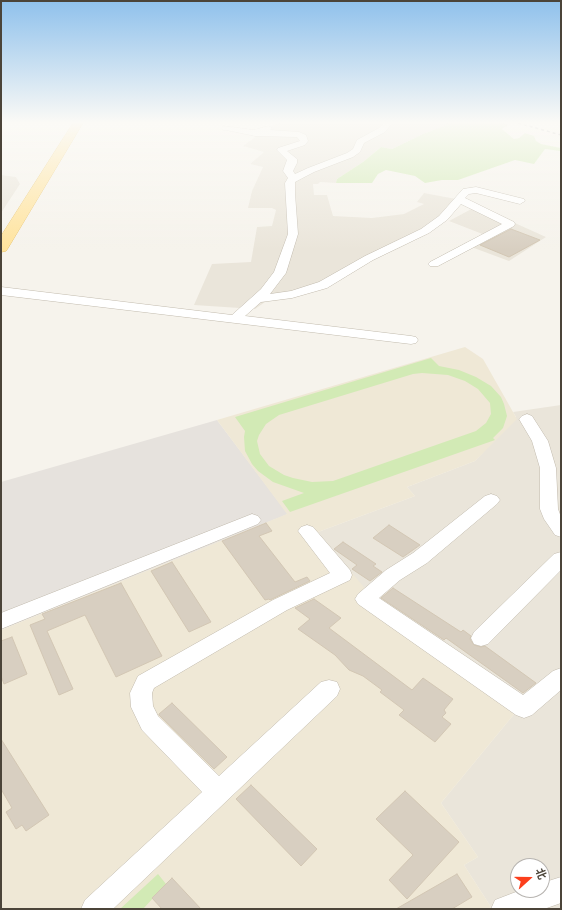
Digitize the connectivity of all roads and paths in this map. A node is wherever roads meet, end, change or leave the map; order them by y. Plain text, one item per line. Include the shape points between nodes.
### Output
1 (45, 165) edge
2 (52, 165) edge
3 (291, 165) edge
4 (323, 165) edge
5 (294, 178) junction
6 (459, 199) junction
7 (520, 200) dead end
8 (1, 234) edge
9 (1, 248) edge
10 (434, 264) dead end
11 (1, 291) edge
12 (1, 296) edge
13 (259, 298) junction
14 (234, 319) junction
15 (527, 419) dead end
16 (491, 500) dead end
17 (252, 520) dead end
18 (307, 531) dead end
19 (561, 531) edge
20 (561, 559) edge
21 (1, 621) edge
22 (481, 638) dead end
23 (561, 677) edge
24 (329, 689) dead end
25 (219, 792) junction
26 (561, 890) edge
27 (94, 909) edge
28 (504, 909) edge

1 - 8 main road
2 - 9 main road
3 - 5 street via 288,171
4 - 5 street
5 - 13 street via 290,183 293,238 280,273
6 - 7 street via 466,191 476,190
6 - 10 street via 510,224
6 - 13 street via 443,218 425,231 369,258 323,285 292,294
11 - 14 street
12 - 14 street via 410,343
13 - 14 street
15 - 19 street via 540,441 548,468 548,509
16 - 23 street via 365,599 524,708
17 - 21 street
18 - 25 street via 343,576 280,604 146,682 141,693 142,706 150,723
20 - 22 street
24 - 25 street
25 - 27 street
26 - 28 street

